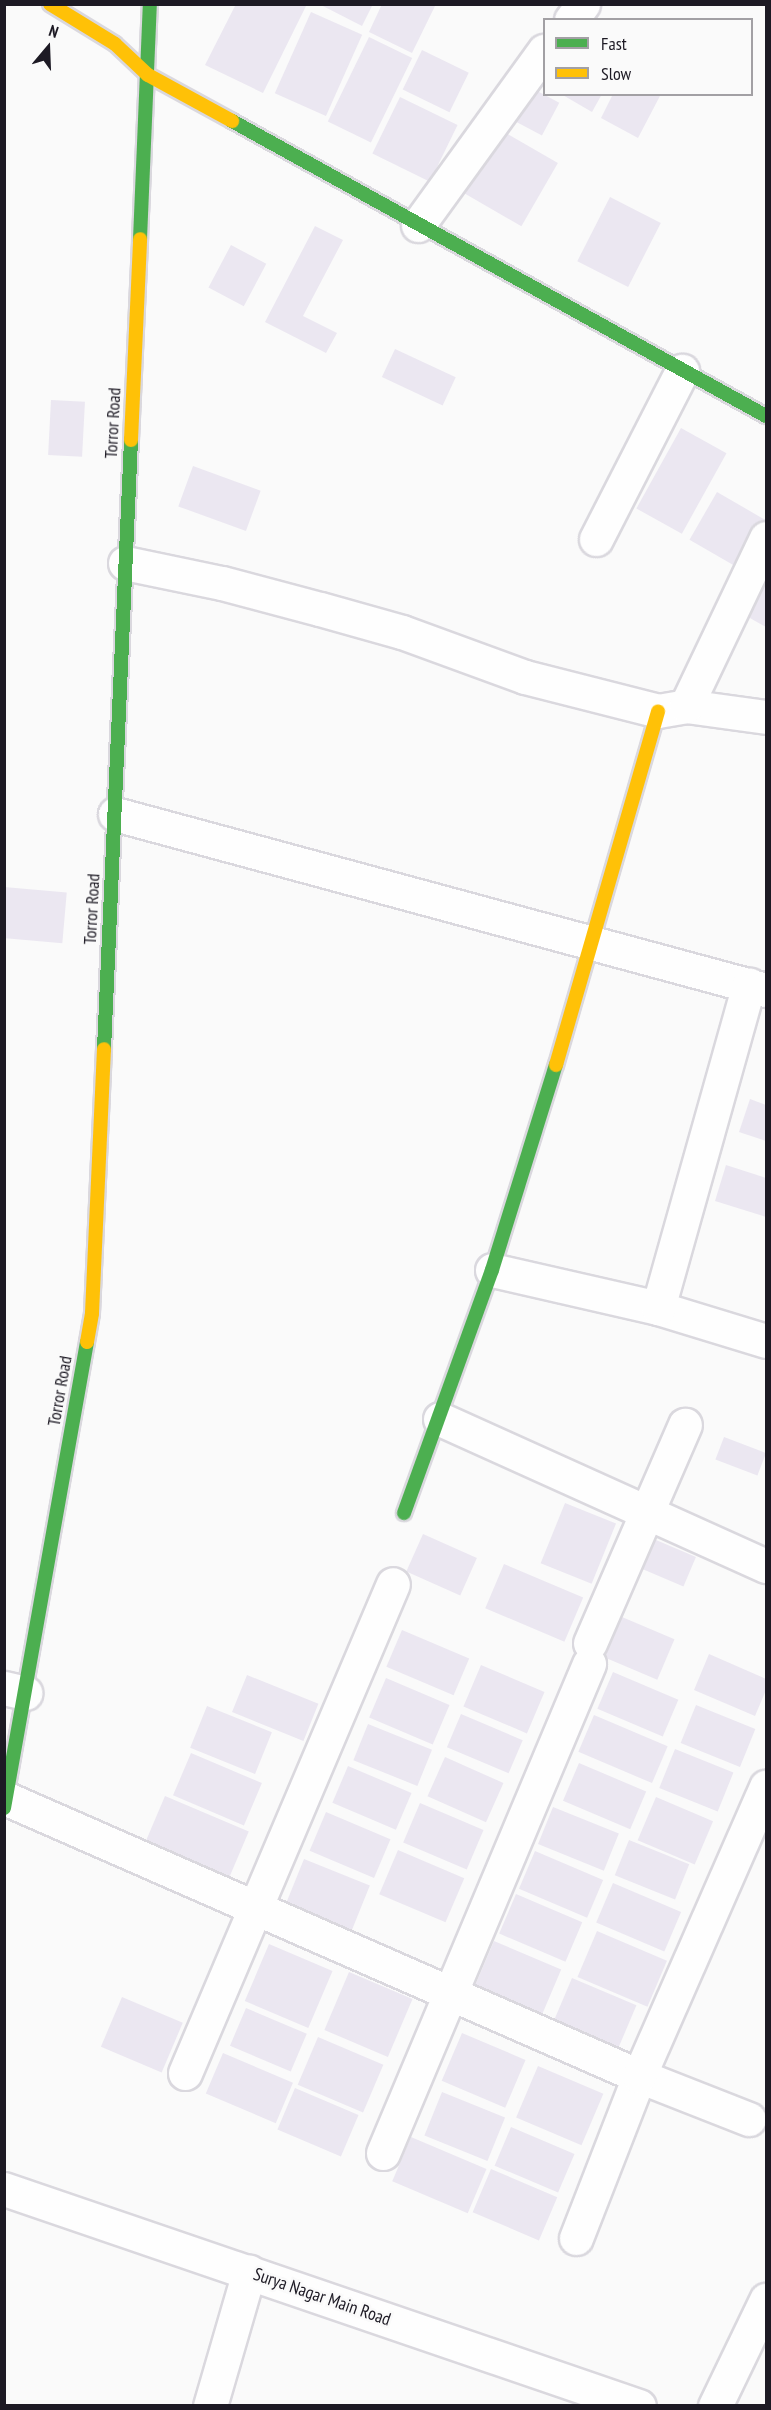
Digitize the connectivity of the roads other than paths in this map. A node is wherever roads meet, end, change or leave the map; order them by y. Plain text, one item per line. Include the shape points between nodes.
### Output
1 (50, 4) edge
2 (150, 4) edge
3 (583, 4) edge
4 (572, 18) edge
5 (543, 52) edge
6 (148, 75) junction
7 (418, 225) junction
8 (682, 370) junction
9 (766, 416) edge
10 (766, 538) edge
11 (596, 539) dead end
12 (125, 563) junction
13 (672, 708) junction
14 (766, 717) edge
15 (115, 814) junction
16 (594, 944) junction
17 (758, 988) edge
18 (492, 1270) junction
19 (658, 1308) junction
20 (766, 1341) edge
21 (440, 1419) junction
22 (685, 1425) dead end
23 (649, 1512) junction
24 (404, 1513) dead end
25 (766, 1566) edge
26 (393, 1584) dead end
27 (15, 1690) edge
28 (766, 1788) edge
29 (5, 1804) edge
30 (255, 1907) junction
31 (451, 1993) junction
32 (185, 2073) dead end
33 (639, 2076) junction
34 (749, 2120) dead end
35 (383, 2153) dead end
36 (4, 2189) edge
37 (576, 2238) dead end
38 (249, 2272) junction
39 (766, 2300) edge
40 (210, 2406) edge
41 (639, 2406) edge
42 (715, 2406) edge

1 - 6 street via 115,44
2 - 6 street, Torror Road
3 - 4 street
5 - 7 street
6 - 7 street
6 - 12 street, Torror Road
7 - 8 street
8 - 9 street
8 - 11 street
10 - 13 street
12 - 13 street via 222,582 330,611 402,632 525,677
12 - 15 street, Torror Road
13 - 14 street
13 - 16 street
15 - 16 street
15 - 27 street, Torror Road via 92,1313
16 - 17 street
16 - 18 street
17 - 19 street
18 - 19 street
18 - 21 street
19 - 20 street
21 - 23 street
21 - 24 street
22 - 23 street
23 - 25 street
23 - 31 street
26 - 30 street
27 - 29 street, Torror Road
28 - 33 street
29 - 30 street
30 - 31 street
30 - 32 street
31 - 33 street
31 - 35 street
33 - 34 street
33 - 37 street
36 - 38 street, Surya Nagar Main Road
38 - 40 street
38 - 41 street, Surya Nagar Main Road
39 - 42 street

